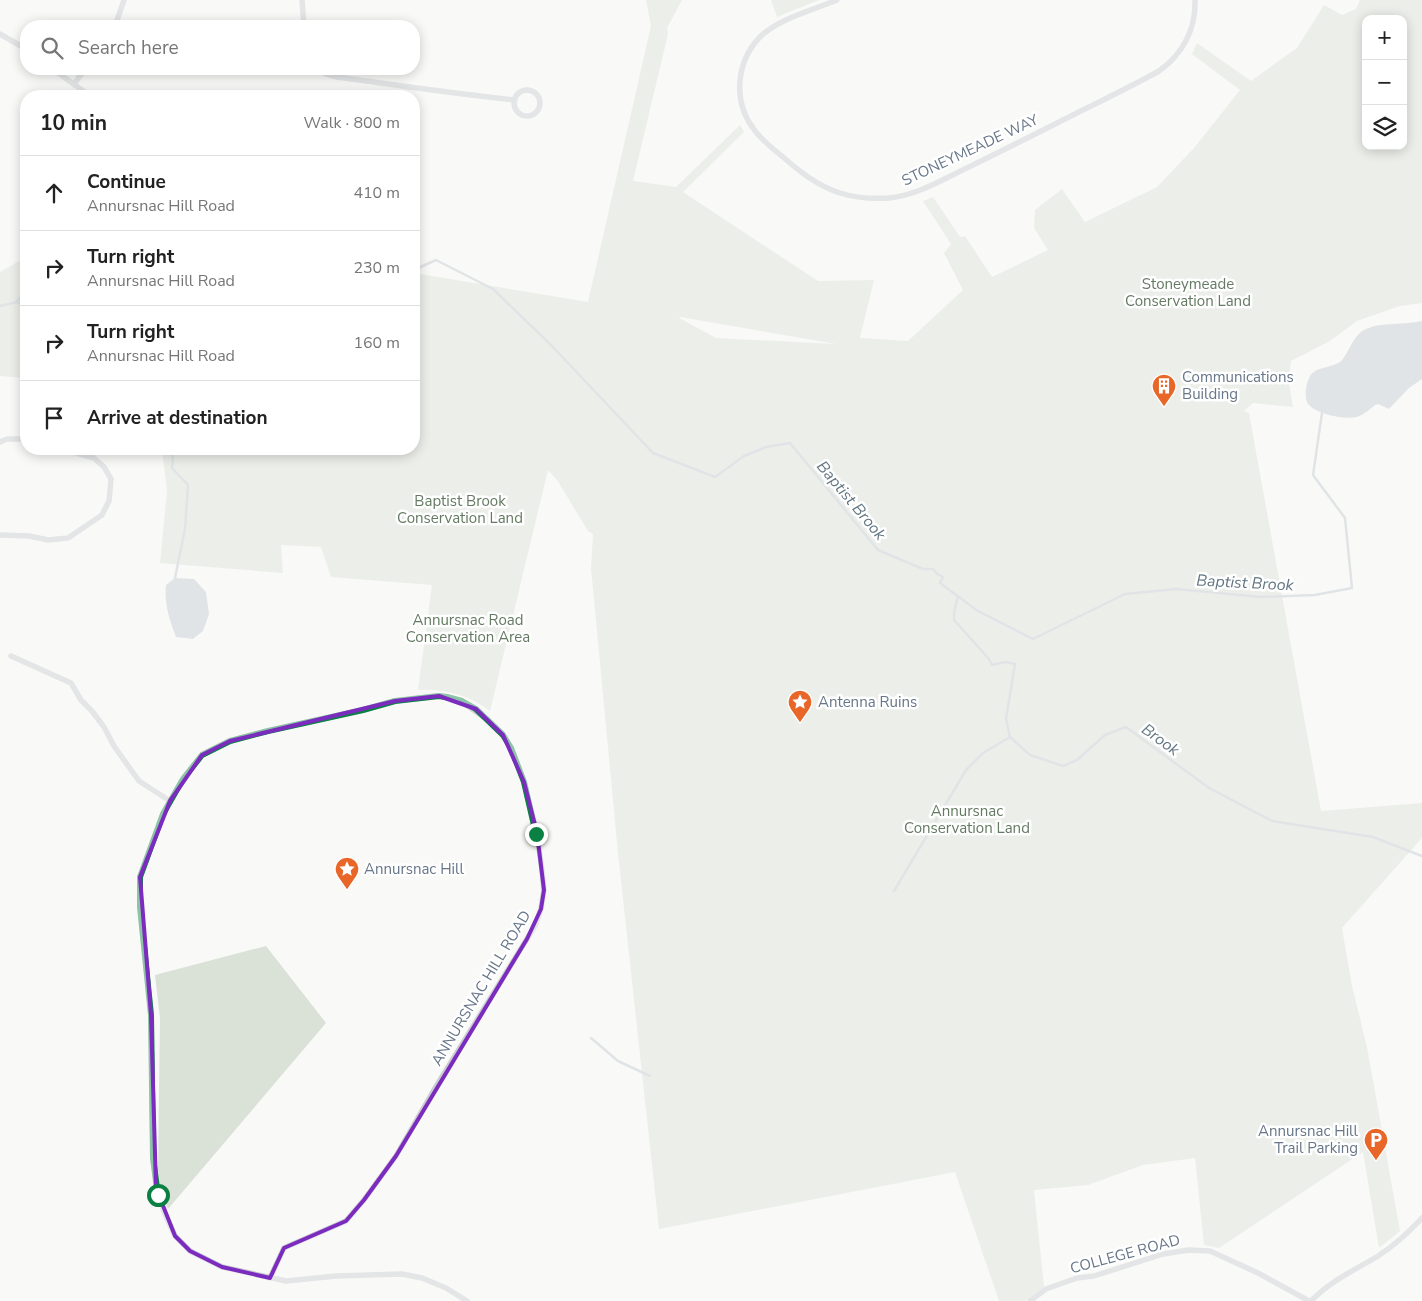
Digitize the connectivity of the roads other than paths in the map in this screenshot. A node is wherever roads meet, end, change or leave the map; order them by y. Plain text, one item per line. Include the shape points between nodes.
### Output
1 (124, 0) edge
2 (302, 0) edge
3 (837, 0) edge
4 (1195, 0) edge
5 (117, 20) edge
6 (304, 20) edge
7 (0, 34) edge
8 (20, 46) edge
9 (61, 75) edge
10 (81, 75) edge
11 (330, 75) edge
12 (74, 84) junction
13 (82, 90) edge
14 (515, 100) junction
15 (20, 439) edge
16 (0, 442) edge
17 (84, 455) edge
18 (0, 535) edge
19 (11, 656) dead end
20 (170, 801) junction
21 (1422, 1218) edge
22 (270, 1278) junction
23 (467, 1301) edge
24 (1030, 1301) edge
25 (1310, 1301) edge

1 - 5 street
2 - 6 street
3 - 4 street, STONEYMEADE WAY via 781,23 758,38 742,67 741,100 746,116 758,134 803,174 843,194 876,198 898,197 920,190 1159,71 1173,60 1187,40 1194,20
7 - 8 street
9 - 12 street
10 - 12 street
11 - 14 street
12 - 13 street
14 - 14 street via 521,92 530,90 538,96 540,106 534,114 524,115 516,109
15 - 16 street
17 - 18 street via 94,458 111,479 109,500 102,515 68,538 48,540
19 - 20 street via 71,683 139,781
20 - 22 street, ANNURSNAC HILL ROAD via 140,877 151,1015 156,1188 175,1236 190,1251 222,1267
20 - 22 street, ANNURSNAC HILL ROAD via 202,755 230,741 395,701 439,696 462,701 476,709 503,735 524,782 536,834 543,895 536,924 524,945 396,1156 364,1200 346,1221 284,1248
21 - 25 street via 1396,1243 1320,1291
22 - 23 street, ANNURSNAC HILL ROAD via 291,1281 402,1274 439,1285
24 - 25 street, COLLEGE ROAD via 1046,1289 1077,1278 1189,1250 1210,1251

